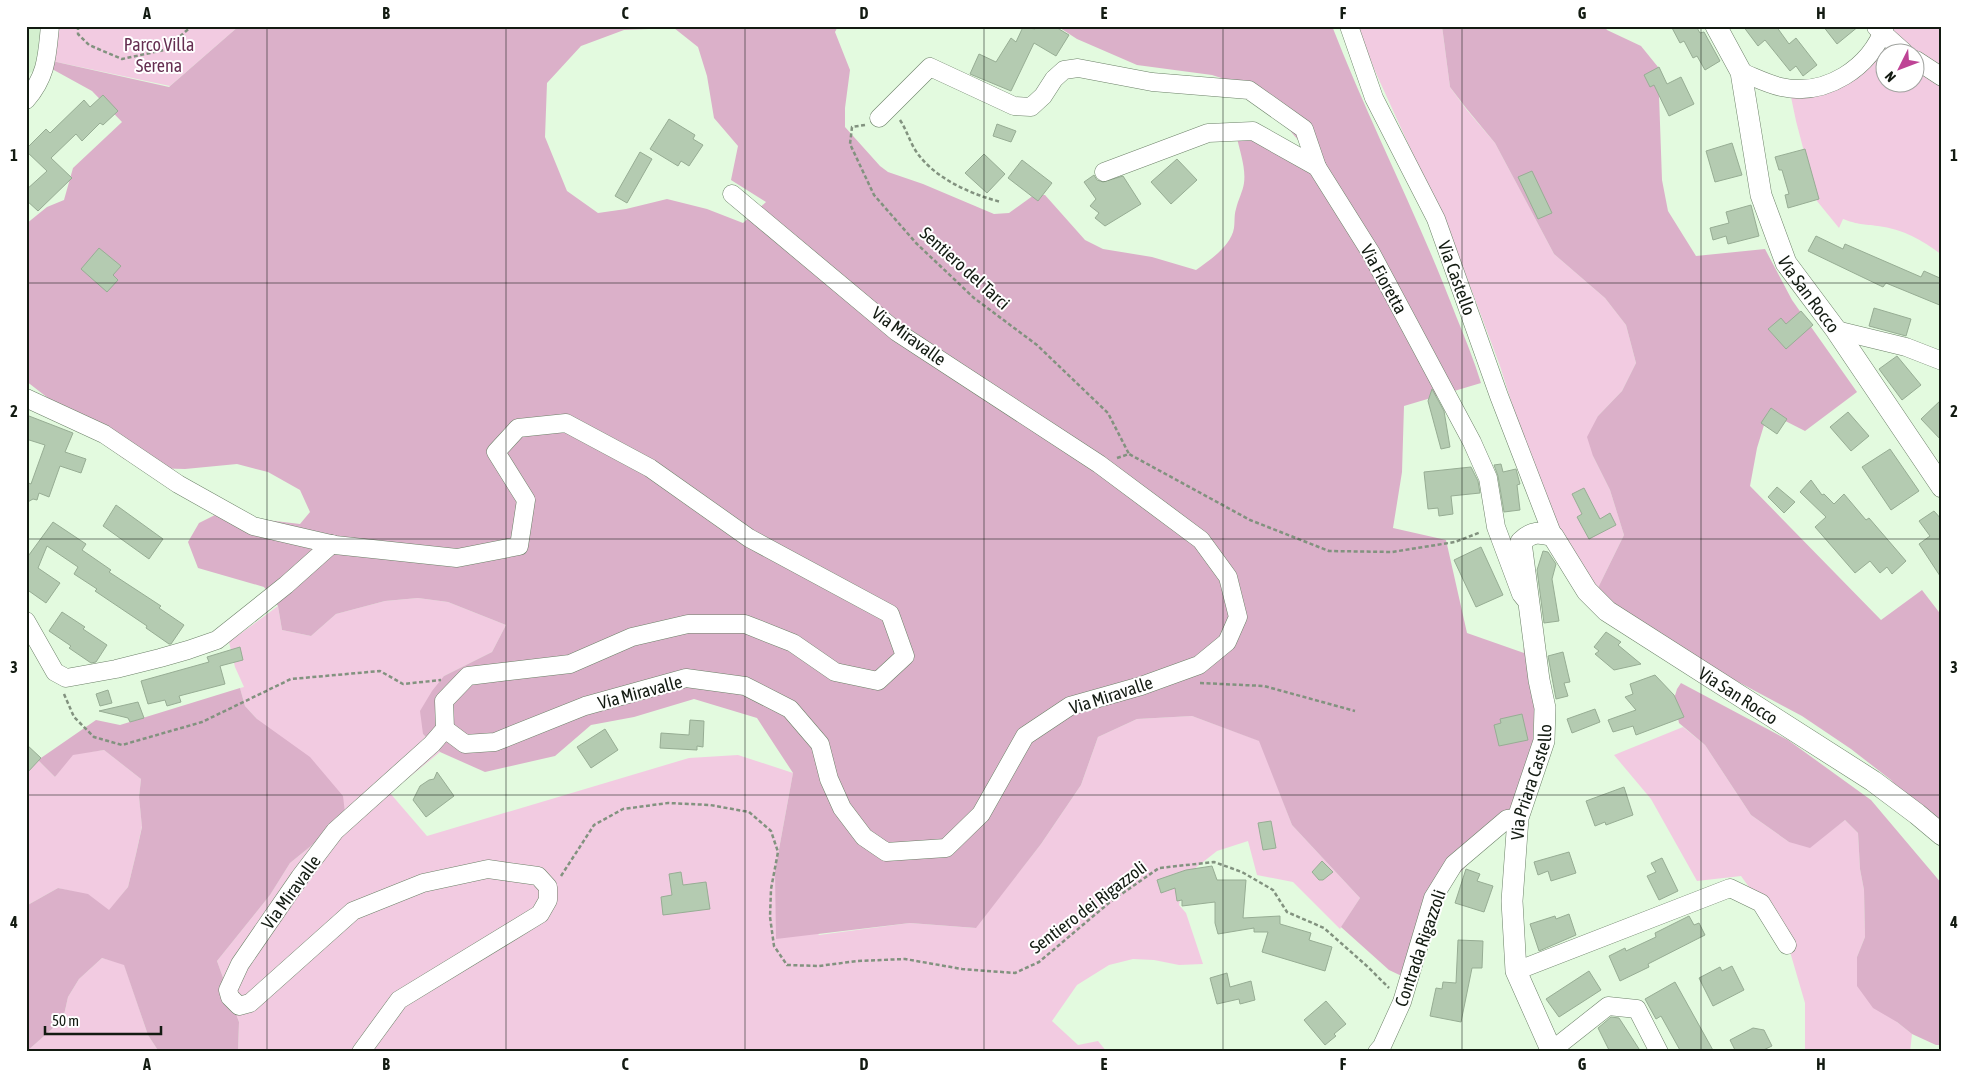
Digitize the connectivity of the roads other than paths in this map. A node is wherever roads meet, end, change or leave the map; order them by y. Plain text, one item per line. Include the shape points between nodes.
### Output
1 (50, 26) edge
2 (1348, 26) edge
3 (1716, 26) edge
4 (1881, 29) edge
5 (1894, 42) edge
6 (1926, 67) edge
7 (1741, 72) junction
8 (1942, 77) edge
9 (26, 100) edge
10 (879, 118) road end
11 (1317, 167) junction
12 (1104, 172) dead end
13 (732, 194) dead end
14 (1836, 330) junction
15 (1942, 361) edge
16 (26, 398) edge
17 (1942, 488) edge
18 (1553, 536) junction
19 (332, 544) junction
20 (1529, 606) junction
21 (26, 621) edge
22 (445, 728) junction
23 (1518, 818) junction
24 (1942, 835) edge
25 (1787, 945) dead end
26 (1516, 971) junction
27 (1551, 1051) edge
28 (361, 1052) edge
29 (1377, 1052) edge
30 (1659, 1052) edge

1 - 9 street via 45,68
2 - 18 street, Via Castello via 1374,98 1436,219
3 - 7 street, Via San Rocco
4 - 5 street
4 - 7 street via 1869,56 1849,75 1812,89 1781,87
6 - 8 street
7 - 14 street, Via San Rocco via 1761,195 1786,263
10 - 11 street via 930,67 1014,106 1031,106 1064,70 1078,68 1152,82 1249,90 1304,129
11 - 12 street, Via Fioretta via 1253,131 1208,133
11 - 20 street, Via Fioretta via 1371,253 1472,442 1488,478 1496,526 1521,594
13 - 22 street, Via Miravalle via 897,332 1100,464 1201,540 1228,578 1238,617 1227,642 1198,665 1141,686 1070,706 1025,736 981,814 946,848 886,852 864,837 842,808 829,779 820,744 790,709 744,686 686,678 585,706 495,742 465,744
14 - 15 street via 1906,347
14 - 17 street, Via San Rocco
16 - 19 street via 104,434 178,484 252,526
18 - 20 street, Via Priara Castello via 1538,532 1521,542
18 - 24 street, Via San Rocco via 1596,603 1872,782
19 - 21 street via 217,640 188,650 66,678 55,671
19 - 22 street via 457,558 519,546 526,500 496,452 518,428 566,423 650,468 749,538 890,614 905,656 878,681 835,672 793,643 745,624 688,624 632,637 570,664 468,676 444,700
20 - 23 street, Via Priara Castello via 1545,708 1544,741
22 - 28 street, Via Miravalle via 432,744 335,831 240,964 228,990 239,1006 250,1003 353,911 423,883 488,869 538,876 548,887 548,900 540,914 399,1000
23 - 26 street, Via Priara Castello via 1512,901
23 - 29 street, Contrada Rigazzoli via 1507,819 1454,864 1433,898 1402,1002
25 - 26 street via 1761,904 1730,888
26 - 27 street, Via Priara Castello
27 - 30 street via 1608,1006 1637,1009

